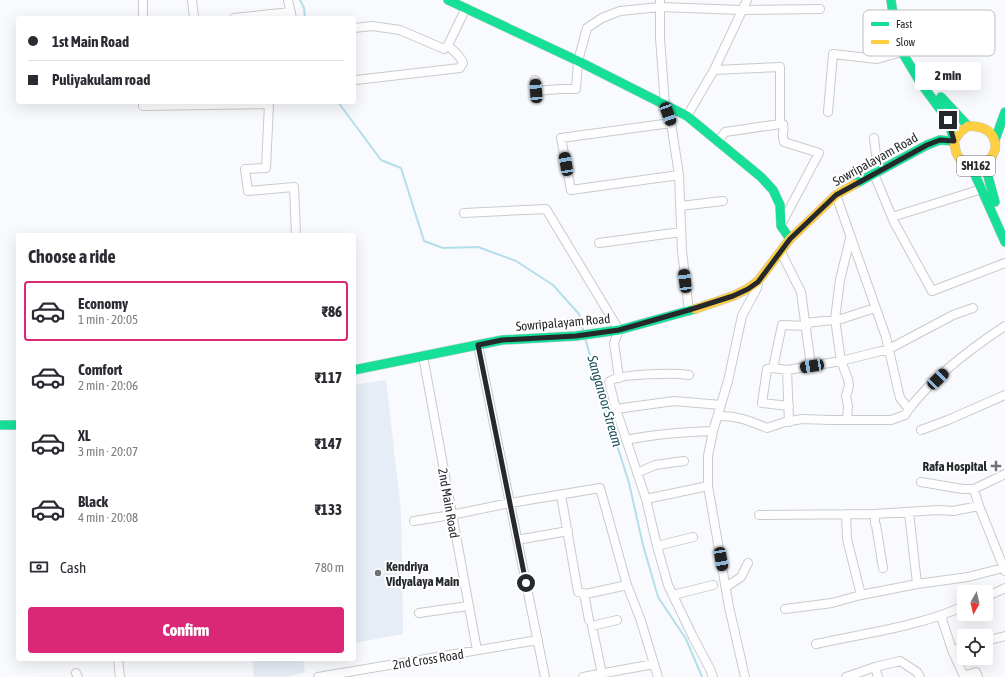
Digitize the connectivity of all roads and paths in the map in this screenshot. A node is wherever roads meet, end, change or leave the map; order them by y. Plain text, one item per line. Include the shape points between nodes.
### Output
1 (143, 0) edge
2 (192, 0) edge
3 (288, 0) edge
4 (448, 0) edge
5 (747, 0) edge
6 (891, 0) edge
7 (898, 0) edge
8 (660, 4) edge
9 (466, 8) junction
10 (742, 10) junction
11 (820, 10) dead end
12 (892, 10) edge
13 (900, 10) edge
14 (291, 15) edge
15 (143, 16) edge
16 (194, 16) edge
17 (272, 16) edge
18 (356, 28) edge
19 (448, 45) junction
20 (888, 56) edge
21 (904, 56) edge
22 (913, 56) edge
23 (578, 60) junction
24 (714, 70) junction
25 (356, 80) dead end
26 (535, 80) dead end
27 (143, 104) edge
28 (269, 104) edge
29 (269, 104) edge
30 (665, 105) junction
31 (828, 112) dead end
32 (1005, 112) edge
33 (687, 116) junction
34 (672, 123) junction
35 (780, 124) junction
36 (968, 126) junction
37 (874, 138) dead end
38 (995, 140) junction
39 (1005, 140) edge
40 (954, 141) junction
41 (718, 142) junction
42 (989, 161) junction
43 (971, 166) junction
44 (876, 173) junction
45 (678, 175) junction
46 (982, 189) junction
47 (836, 195) junction
48 (723, 201) dead end
49 (680, 206) junction
50 (464, 213) dead end
51 (892, 217) junction
52 (1005, 222) edge
53 (781, 226) junction
54 (681, 232) junction
55 (296, 233) edge
56 (790, 239) junction
57 (850, 239) junction
58 (1005, 242) edge
59 (599, 243) dead end
60 (780, 252) junction
61 (1005, 263) edge
62 (758, 282) junction
63 (875, 308) junction
64 (973, 308) dead end
65 (689, 310) junction
66 (835, 320) junction
67 (807, 324) junction
68 (1005, 326) edge
69 (619, 330) junction
70 (478, 345) junction
71 (889, 349) junction
72 (423, 356) junction
73 (841, 362) junction
74 (812, 366) junction
75 (773, 368) junction
76 (356, 370) edge
77 (787, 370) junction
78 (689, 375) dead end
79 (619, 378) junction
80 (1005, 395) edge
81 (721, 405) junction
82 (789, 406) junction
83 (616, 409) junction
84 (909, 409) junction
85 (718, 416) junction
86 (847, 420) junction
87 (789, 422) junction
88 (0, 425) edge
89 (16, 425) edge
90 (922, 430) dead end
91 (713, 431) junction
92 (626, 440) junction
93 (684, 461) dead end
94 (637, 473) junction
95 (1005, 474) edge
96 (921, 482) dead end
97 (708, 486) junction
98 (974, 489) junction
99 (561, 495) junction
100 (646, 498) junction
101 (510, 503) junction
102 (979, 506) junction
103 (909, 512) junction
104 (846, 514) junction
105 (875, 514) junction
106 (451, 515) junction
107 (759, 515) dead end
108 (414, 521) dead end
109 (568, 531) junction
110 (693, 537) dead end
111 (517, 540) junction
112 (657, 546) junction
113 (748, 563) dead end
114 (883, 568) dead end
115 (1004, 570) edge
116 (917, 584) junction
117 (627, 585) junction
118 (713, 585) dead end
119 (726, 586) junction
120 (1005, 588) edge
121 (584, 593) junction
122 (993, 594) edge
123 (860, 595) junction
124 (673, 596) junction
125 (468, 606) junction
126 (957, 609) edge
127 (785, 610) dead end
128 (419, 613) dead end
129 (941, 616) junction
130 (589, 620) dead end
131 (618, 620) dead end
132 (1005, 636) edge
133 (993, 639) edge
134 (538, 640) junction
135 (816, 644) dead end
136 (957, 649) edge
137 (477, 650) junction
138 (952, 650) junction
139 (118, 661) edge
140 (654, 664) junction
141 (875, 667) junction
142 (602, 674) junction
143 (120, 677) edge
144 (318, 677) edge
145 (545, 677) edge
146 (583, 677) edge
147 (658, 677) edge
148 (713, 677) edge
149 (745, 677) edge
150 (846, 677) edge
151 (878, 677) edge
152 (920, 677) edge
153 (962, 677) edge
154 (978, 677) edge

1 - 15 street
2 - 16 street
3 - 14 street
4 - 9 street
5 - 10 street
6 - 12 street
7 - 13 street
8 - 10 street
8 - 23 street via 620,11 602,18 587,28
8 - 30 street
9 - 19 street
9 - 23 street
10 - 11 street
10 - 24 street
14 - 17 street
18 - 19 street via 372,26 400,30 444,49
19 - 25 street via 461,57 463,63 460,68
20 - 31 street via 878,59 833,54
21 - 40 street via 948,120
22 - 36 street via 942,99
23 - 26 street via 576,89 536,91
23 - 30 street
24 - 33 street
24 - 35 street via 780,68
27 - 29 street
28 - 55 street via 266,168 245,168 248,191 294,187
30 - 33 street
30 - 34 street
32 - 38 street
33 - 41 street
34 - 45 street
34 - 45 street via 562,138 571,190
35 - 41 street via 725,132
35 - 53 street via 784,127 784,142 819,153
36 - 38 street, SH162 via 987,130
36 - 40 street, SH162
37 - 44 street
38 - 39 street
38 - 42 street, SH162 via 995,151
40 - 43 street, SH162 via 958,156
40 - 44 street, Sowripalayam Road via 940,140 927,145
41 - 53 street via 761,177 772,190 780,205
42 - 43 street, SH162
42 - 52 street via 988,176 991,190
43 - 46 street, SH162
44 - 47 street, Sowripalayam Road
44 - 51 street
45 - 49 street
46 - 51 street
46 - 58 street, SH162
47 - 56 street, Sowripalayam Road
47 - 57 street
48 - 49 street
49 - 54 street
50 - 69 street via 546,209
51 - 61 street via 932,290
53 - 56 street
54 - 59 street
54 - 65 street
56 - 60 street, Sowripalayam Road
57 - 63 street
57 - 66 street via 840,280
60 - 62 street, Sowripalayam Road
60 - 67 street via 802,292
62 - 65 street, Sowripalayam Road via 733,296
62 - 81 street via 742,316
63 - 66 street
63 - 71 street
64 - 71 street via 953,315
65 - 69 street, Sowripalayam Road
66 - 67 street
66 - 73 street
67 - 74 street
67 - 75 street via 782,326
68 - 84 street via 948,368
69 - 70 street, Sowripalayam Road via 576,336 502,340
69 - 79 street via 614,343
70 - 72 street, Sowripalayam Road
70 - 101 street
71 - 73 street
71 - 84 street via 900,398
72 - 76 street, Sowripalayam Road
72 - 106 street, 2nd Main Road
73 - 74 street
73 - 86 street via 849,386 846,396
74 - 77 street
75 - 77 street
75 - 82 street via 767,369 762,403
77 - 82 street
78 - 79 street via 666,373
79 - 83 street via 609,382
80 - 90 street
81 - 83 street via 674,401
81 - 85 street
82 - 87 street
83 - 92 street
84 - 86 street via 905,415 891,420
85 - 87 street via 748,420 767,428
85 - 91 street
86 - 87 street via 802,419
88 - 89 street
91 - 92 street via 677,432
91 - 97 street via 708,456
92 - 94 street
93 - 94 street via 654,465
94 - 100 street
95 - 98 street
96 - 98 street
97 - 100 street
97 - 119 street
98 - 102 street
99 - 101 street
99 - 109 street
99 - 117 street via 600,488
100 - 112 street
101 - 106 street
101 - 111 street
102 - 103 street via 953,511
102 - 115 street
103 - 105 street
103 - 116 street
104 - 105 street
104 - 107 street
104 - 123 street via 847,539
105 - 114 street
106 - 108 street
106 - 125 street, 2nd Main Road
109 - 111 street
109 - 121 street via 578,592
110 - 112 street
111 - 134 street
112 - 124 street
113 - 119 street via 741,577
115 - 116 street
116 - 123 street
117 - 121 street
117 - 140 street
118 - 124 street
119 - 149 street
120 - 122 street
121 - 130 street
123 - 127 street via 832,603
124 - 148 street
125 - 128 street
125 - 137 street, 2nd Main Road
126 - 129 street
129 - 135 street
129 - 138 street
131 - 142 street via 592,626
132 - 133 street
134 - 137 street, 2nd Cross Road
134 - 145 street
136 - 138 street
137 - 144 street, 2nd Cross Road
138 - 153 street
139 - 143 street
140 - 142 street
140 - 147 street
141 - 150 street
141 - 151 street
141 - 152 street via 900,661 917,672
142 - 146 street
153 - 154 street via 976,672

